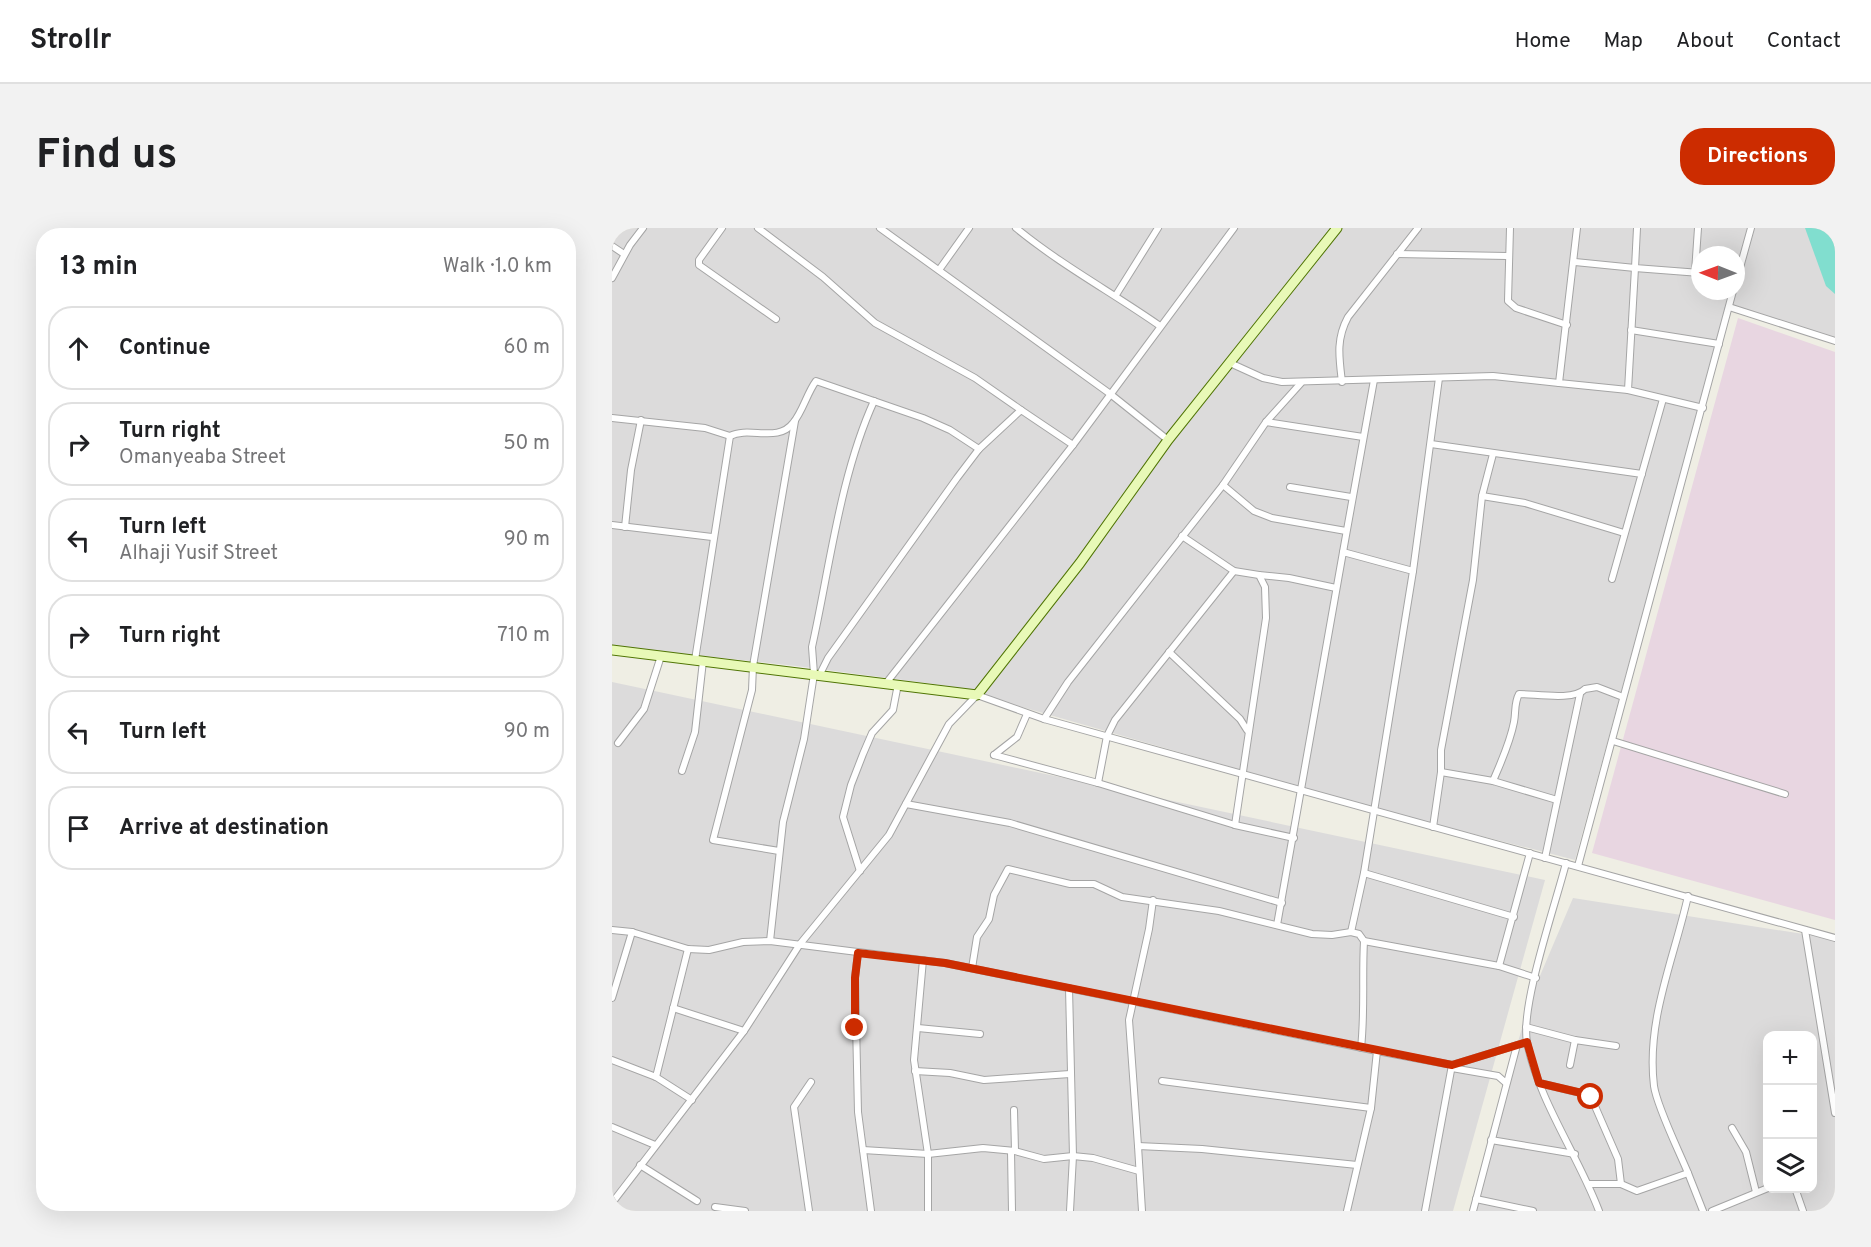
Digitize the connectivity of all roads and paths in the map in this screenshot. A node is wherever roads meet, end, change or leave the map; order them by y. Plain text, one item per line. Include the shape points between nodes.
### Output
1 (643, 228) edge
2 (722, 228) edge
3 (758, 228) edge
4 (880, 228) edge
5 (969, 228) edge
6 (1016, 228) edge
7 (1158, 228) edge
8 (1234, 228) edge
9 (1418, 228) edge
10 (1510, 228) edge
11 (1577, 228) edge
12 (1637, 228) edge
13 (1698, 228) edge
14 (1751, 228) edge
15 (1334, 229) edge
16 (612, 246) edge
17 (1698, 246) edge
18 (1745, 248) edge
19 (624, 254) junction
20 (1398, 254) junction
21 (1507, 256) junction
22 (1575, 262) junction
23 (1635, 268) junction
24 (939, 270) junction
25 (1691, 273) edge
26 (612, 278) edge
27 (1116, 295) junction
28 (1731, 300) edge
29 (1729, 307) junction
30 (776, 319) dead end
31 (1567, 325) junction
32 (1161, 326) junction
33 (1632, 330) junction
34 (1835, 341) edge
35 (1719, 344) junction
36 (1230, 363) junction
37 (1439, 378) junction
38 (1374, 380) junction
39 (1342, 382) junction
40 (1559, 382) junction
41 (1301, 383) junction
42 (1628, 390) junction
43 (1109, 393) junction
44 (1663, 399) junction
45 (874, 401) junction
46 (1703, 408) junction
47 (1021, 410) junction
48 (612, 418) edge
49 (641, 420) junction
50 (795, 421) junction
51 (1266, 422) junction
52 (730, 436) junction
53 (1363, 437) junction
54 (1168, 440) junction
55 (1431, 444) junction
56 (1073, 445) junction
57 (978, 449) junction
58 (1492, 454) junction
59 (1642, 474) junction
60 (1223, 485) junction
61 (1290, 487) dead end
62 (1482, 496) junction
63 (1351, 497) junction
64 (612, 525) edge
65 (626, 527) junction
66 (1346, 531) junction
67 (1624, 533) junction
68 (1182, 536) junction
69 (712, 537) junction
70 (1343, 552) junction
71 (1234, 571) junction
72 (1413, 571) junction
73 (1259, 575) junction
74 (1612, 579) dead end
75 (1336, 588) junction
76 (612, 650) edge
77 (1169, 652) junction
78 (661, 656) junction
79 (699, 660) junction
80 (753, 666) junction
81 (817, 674) junction
82 (887, 682) junction
83 (898, 684) junction
84 (1580, 694) junction
85 (977, 695) junction
86 (1623, 697) junction
87 (1027, 714) junction
88 (1044, 719) junction
89 (1247, 730) junction
90 (1107, 736) junction
91 (1613, 741) junction
92 (618, 743) dead end
93 (682, 771) dead end
94 (1441, 772) junction
95 (1243, 773) junction
96 (1493, 782) junction
97 (1098, 783) junction
98 (1303, 789) junction
99 (1785, 794) dead end
100 (1557, 800) junction
101 (906, 804) junction
102 (1374, 810) junction
103 (1235, 825) junction
104 (1433, 827) junction
105 (1294, 838) junction
106 (779, 851) junction
107 (1530, 853) junction
108 (1545, 858) junction
109 (1566, 863) junction
110 (1578, 867) junction
111 (860, 871) junction
112 (1364, 873) junction
113 (1688, 896) junction
114 (1153, 900) junction
115 (1282, 903) junction
116 (1514, 917) junction
117 (1277, 925) junction
118 (612, 930) edge
119 (1805, 930) junction
120 (1351, 932) junction
121 (632, 933) junction
122 (1835, 938) edge
123 (770, 941) junction
124 (1364, 941) junction
125 (800, 944) junction
126 (688, 949) junction
127 (858, 953) junction
128 (923, 960) junction
129 (1499, 966) junction
130 (972, 968) junction
131 (1536, 978) junction
132 (1069, 988) junction
133 (612, 998) edge
134 (1132, 1002) junction
135 (673, 1008) junction
136 (1526, 1027) junction
137 (918, 1028) junction
138 (744, 1031) junction
139 (980, 1034) dead end
140 (1575, 1040) junction
141 (1527, 1042) junction
142 (1517, 1045) junction
143 (1616, 1046) dead end
144 (1361, 1048) junction
145 (1377, 1051) junction
146 (612, 1060) edge
147 (1570, 1065) dead end
148 (1452, 1066) junction
149 (915, 1071) junction
150 (1070, 1074) junction
151 (656, 1077) junction
152 (1162, 1081) dead end
153 (811, 1082) dead end
154 (1506, 1083) junction
155 (1539, 1083) junction
156 (692, 1100) junction
157 (1371, 1108) junction
158 (1014, 1110) dead end
159 (1835, 1113) edge
160 (612, 1127) edge
161 (1732, 1128) dead end
162 (1491, 1140) junction
163 (655, 1145) junction
164 (1138, 1146) junction
165 (863, 1150) junction
166 (1013, 1151) junction
167 (927, 1154) junction
168 (1575, 1154) junction
169 (1073, 1156) junction
170 (640, 1165) junction
171 (1357, 1165) junction
172 (1139, 1171) junction
173 (1688, 1173) junction
174 (1589, 1184) junction
175 (1621, 1184) junction
176 (1763, 1190) edge
177 (1756, 1192) junction
178 (1797, 1193) edge
179 (1476, 1199) junction
180 (697, 1202) dead end
181 (612, 1203) edge
182 (715, 1207) dead end
183 (745, 1211) edge
184 (808, 1211) edge
185 (871, 1211) edge
186 (928, 1211) edge
187 (1012, 1211) edge
188 (1070, 1211) edge
189 (1142, 1211) edge
190 (1347, 1211) edge
191 (1425, 1211) edge
192 (1473, 1211) edge
193 (1533, 1211) edge
194 (1599, 1211) edge
195 (1703, 1211) edge
196 (1712, 1211) edge
197 (1803, 1211) edge

1 - 19 street
2 - 30 street via 699,265
3 - 47 street via 824,277 875,323 975,378
4 - 24 street
5 - 24 street
6 - 27 street via 1045,252
7 - 27 street
8 - 32 street
9 - 20 street
10 - 21 street
11 - 22 street
12 - 23 street
13 - 17 street
14 - 18 street
15 - 36 street
16 - 19 street
19 - 26 street
20 - 21 street
20 - 39 street via 1341,330 1338,339
21 - 31 street via 1508,301 1516,308
22 - 23 street
22 - 31 street
23 - 25 street
23 - 33 street
24 - 43 street
27 - 32 street
28 - 29 street
29 - 34 street
29 - 35 street
31 - 40 street
32 - 43 street
33 - 35 street
33 - 42 street
35 - 46 street
36 - 41 street via 1263,378
36 - 54 street
37 - 38 street
37 - 40 street via 1493,376
37 - 55 street
38 - 39 street
38 - 53 street
39 - 41 street
40 - 42 street
41 - 51 street
42 - 44 street
43 - 54 street
43 - 56 street
44 - 46 street
44 - 59 street
45 - 50 street via 816,381
45 - 57 street via 950,430
45 - 81 street via 860,431 849,474 812,646
46 - 86 street
47 - 56 street
47 - 57 street
48 - 49 street
49 - 52 street via 705,428
49 - 65 street
50 - 52 street via 775,433 741,432
50 - 80 street
51 - 53 street
51 - 60 street
52 - 69 street
53 - 63 street
54 - 85 street via 1080,563
55 - 58 street
55 - 72 street
56 - 82 street
57 - 81 street
58 - 59 street
58 - 62 street
59 - 67 street
60 - 66 street via 1263,515
60 - 68 street
61 - 63 street
62 - 67 street via 1525,502
62 - 94 street via 1473,580 1441,750
63 - 66 street
64 - 65 street
65 - 69 street
66 - 70 street
67 - 74 street
68 - 71 street
68 - 88 street via 1068,682
69 - 79 street
70 - 72 street
70 - 75 street
71 - 73 street
71 - 77 street
72 - 102 street
73 - 75 street
73 - 89 street via 1265,588 1266,618
75 - 98 street
76 - 78 street
77 - 89 street
77 - 90 street via 1115,720
78 - 79 street
78 - 92 street via 644,709
79 - 80 street
79 - 93 street via 694,732
80 - 81 street
80 - 106 street via 752,690 713,840
81 - 82 street
81 - 106 street
82 - 83 street
83 - 85 street
83 - 111 street via 893,710 872,733 863,754 843,817
84 - 86 street via 1597,687
84 - 96 street via 1519,694 1507,750
84 - 100 street
85 - 87 street
85 - 101 street via 949,724
86 - 91 street
87 - 88 street
87 - 97 street via 1017,737 994,755
88 - 90 street
89 - 95 street
90 - 95 street
90 - 97 street
91 - 99 street
91 - 110 street
94 - 96 street
94 - 104 street
95 - 98 street
95 - 103 street
96 - 100 street
97 - 103 street
98 - 102 street
98 - 105 street
100 - 108 street
101 - 111 street via 889,835
101 - 115 street via 1010,824
102 - 104 street
102 - 112 street
103 - 105 street
104 - 107 street
105 - 115 street
106 - 123 street
107 - 108 street
107 - 116 street
108 - 109 street
109 - 110 street
109 - 131 street
110 - 113 street
111 - 125 street
112 - 116 street
112 - 120 street
113 - 119 street
113 - 173 street via 1659,1002 1654,1076 1657,1097
114 - 117 street
114 - 130 street via 1122,897 1094,884 1070,884 1008,869 995,892 989,919 977,937
114 - 134 street
115 - 117 street
116 - 129 street
117 - 120 street via 1322,935
118 - 121 street
119 - 122 street
119 - 159 street
120 - 124 street
121 - 126 street
121 - 133 street
123 - 125 street
123 - 126 street via 746,941 709,950
124 - 129 street
124 - 144 street via 1365,1017
125 - 127 street
125 - 138 street
126 - 135 street
127 - 128 street
127 - 165 street via 855,1028
128 - 130 street
128 - 137 street
129 - 131 street
130 - 132 street
131 - 136 street
132 - 134 street
132 - 150 street
134 - 144 street
134 - 164 street via 1129,1036
135 - 138 street
135 - 151 street
136 - 140 street
136 - 141 street
137 - 139 street
137 - 149 street
138 - 156 street
140 - 143 street
140 - 147 street
141 - 142 street
141 - 155 street
142 - 148 street
142 - 154 street
144 - 145 street
145 - 148 street
145 - 157 street
146 - 151 street
148 - 154 street via 1498,1076
148 - 191 street
149 - 150 street via 984,1080
149 - 167 street
150 - 169 street
151 - 156 street
152 - 157 street
153 - 184 street via 794,1107
154 - 162 street
155 - 168 street
155 - 175 street via 1591,1097 1618,1159
156 - 163 street
157 - 171 street
158 - 166 street
160 - 163 street
161 - 177 street via 1746,1152
162 - 168 street
162 - 179 street
163 - 170 street
164 - 171 street
164 - 172 street
165 - 167 street
165 - 185 street
166 - 167 street via 973,1148
166 - 169 street via 1044,1159
166 - 187 street
167 - 186 street
168 - 174 street
169 - 172 street
169 - 188 street
170 - 180 street
170 - 181 street
171 - 190 street
172 - 189 street
173 - 175 street via 1637,1191
173 - 195 street
174 - 175 street
174 - 194 street
176 - 177 street
177 - 196 street
178 - 197 street
179 - 192 street
179 - 193 street
182 - 183 street

